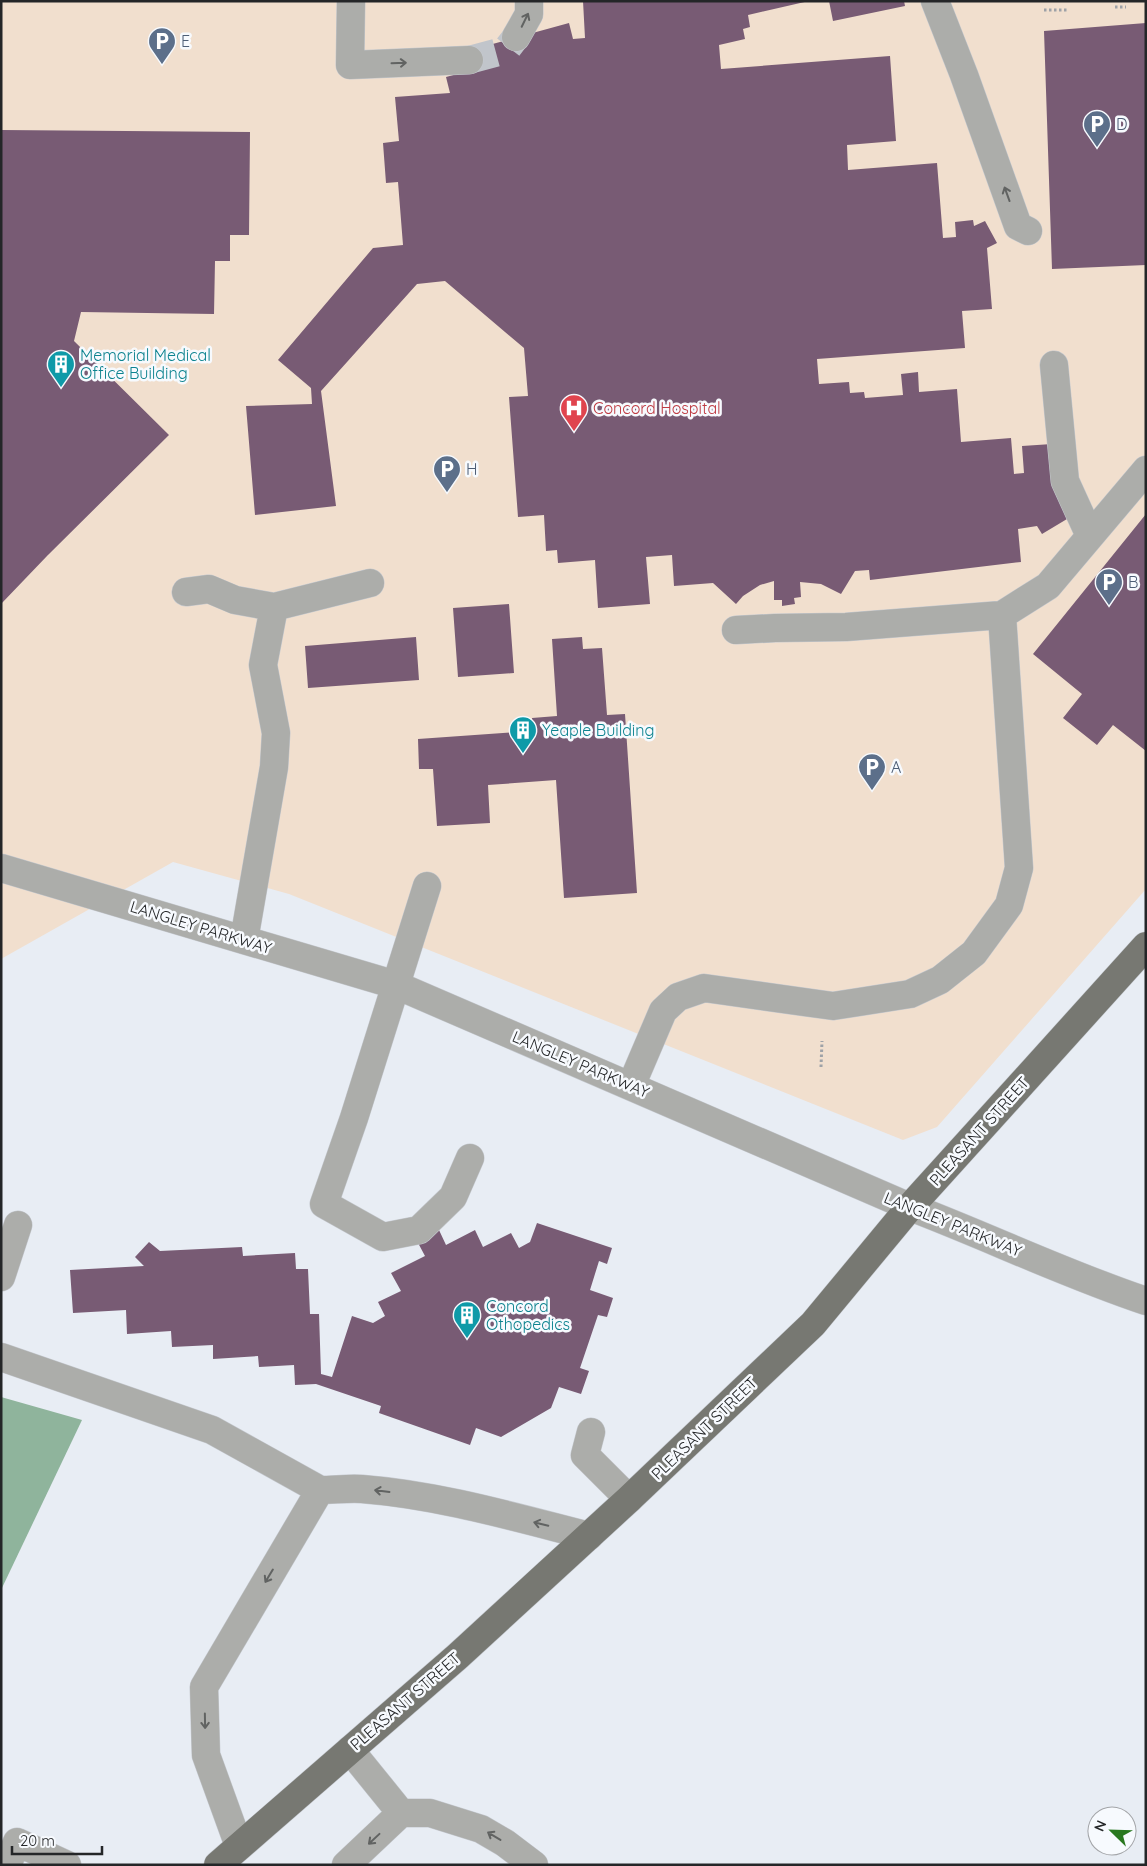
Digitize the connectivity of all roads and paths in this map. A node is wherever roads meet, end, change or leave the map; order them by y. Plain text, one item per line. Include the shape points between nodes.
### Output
1 (350, 1) edge
2 (529, 1) edge
3 (935, 1) edge
4 (1114, 7) dead end
5 (1126, 7) dead end
6 (1044, 10) dead end
7 (1067, 10) dead end
8 (516, 38) tunnel mouth
9 (469, 60) tunnel mouth
10 (1028, 231) dead end
11 (1054, 365) dead end
12 (1146, 470) edge
13 (1090, 536) junction
14 (370, 583) dead end
15 (186, 592) dead end
16 (274, 607) junction
17 (1002, 615) junction
18 (736, 630) dead end
19 (1, 868) edge
20 (427, 886) dead end
21 (244, 940) junction
22 (1146, 946) edge
23 (396, 985) junction
24 (822, 1041) dead end
25 (821, 1067) dead end
26 (631, 1086) junction
27 (470, 1158) dead end
28 (910, 1207) junction
29 (18, 1225) dead end
30 (1, 1277) edge
31 (1146, 1301) edge
32 (1, 1357) edge
33 (592, 1432) dead end
34 (320, 1490) junction
35 (629, 1499) junction
36 (589, 1536) junction
37 (350, 1750) junction
38 (402, 1813) junction
39 (239, 1846) junction
40 (7, 1865) edge
41 (67, 1865) edge
42 (218, 1865) edge
43 (346, 1865) edge
44 (534, 1865) edge

1 -> 9 street via 350,65
8 -> 2 street via 529,14
10 -> 3 street via 1018,226
4 - 5 path
6 - 7 path
11 - 13 street via 1065,481
12 - 13 street
13 - 17 street via 1048,586
14 - 16 street
15 - 16 street via 209,589 235,600
16 - 21 street via 264,665 276,733 274,767
17 - 18 street
17 - 26 street via 1019,868 1009,904 974,953 940,980 910,994 833,1006 704,988 678,997 663,1011
19 - 21 street, LANGLEY PARKWAY
20 - 23 street
21 - 23 street, LANGLEY PARKWAY
22 - 28 main road, PLEASANT STREET
23 - 26 street, LANGLEY PARKWAY
23 - 27 street via 324,1204 383,1237 419,1230 453,1197
24 - 25 path
26 - 28 street, LANGLEY PARKWAY
28 - 31 street, LANGLEY PARKWAY
28 - 35 main road, PLEASANT STREET via 813,1324
29 - 30 street
32 - 34 street via 212,1430
33 - 35 street via 585,1455
36 -> 34 street via 489,1510 416,1496 360,1489
34 -> 39 street via 204,1686 206,1755
35 - 36 main road, PLEASANT STREET
36 - 37 main road, PLEASANT STREET
37 - 38 street
37 - 39 main road, PLEASANT STREET
38 -> 43 street
44 -> 38 street via 481,1828 430,1813
39 - 42 main road, PLEASANT STREET
40 - 41 street via 17,1842

